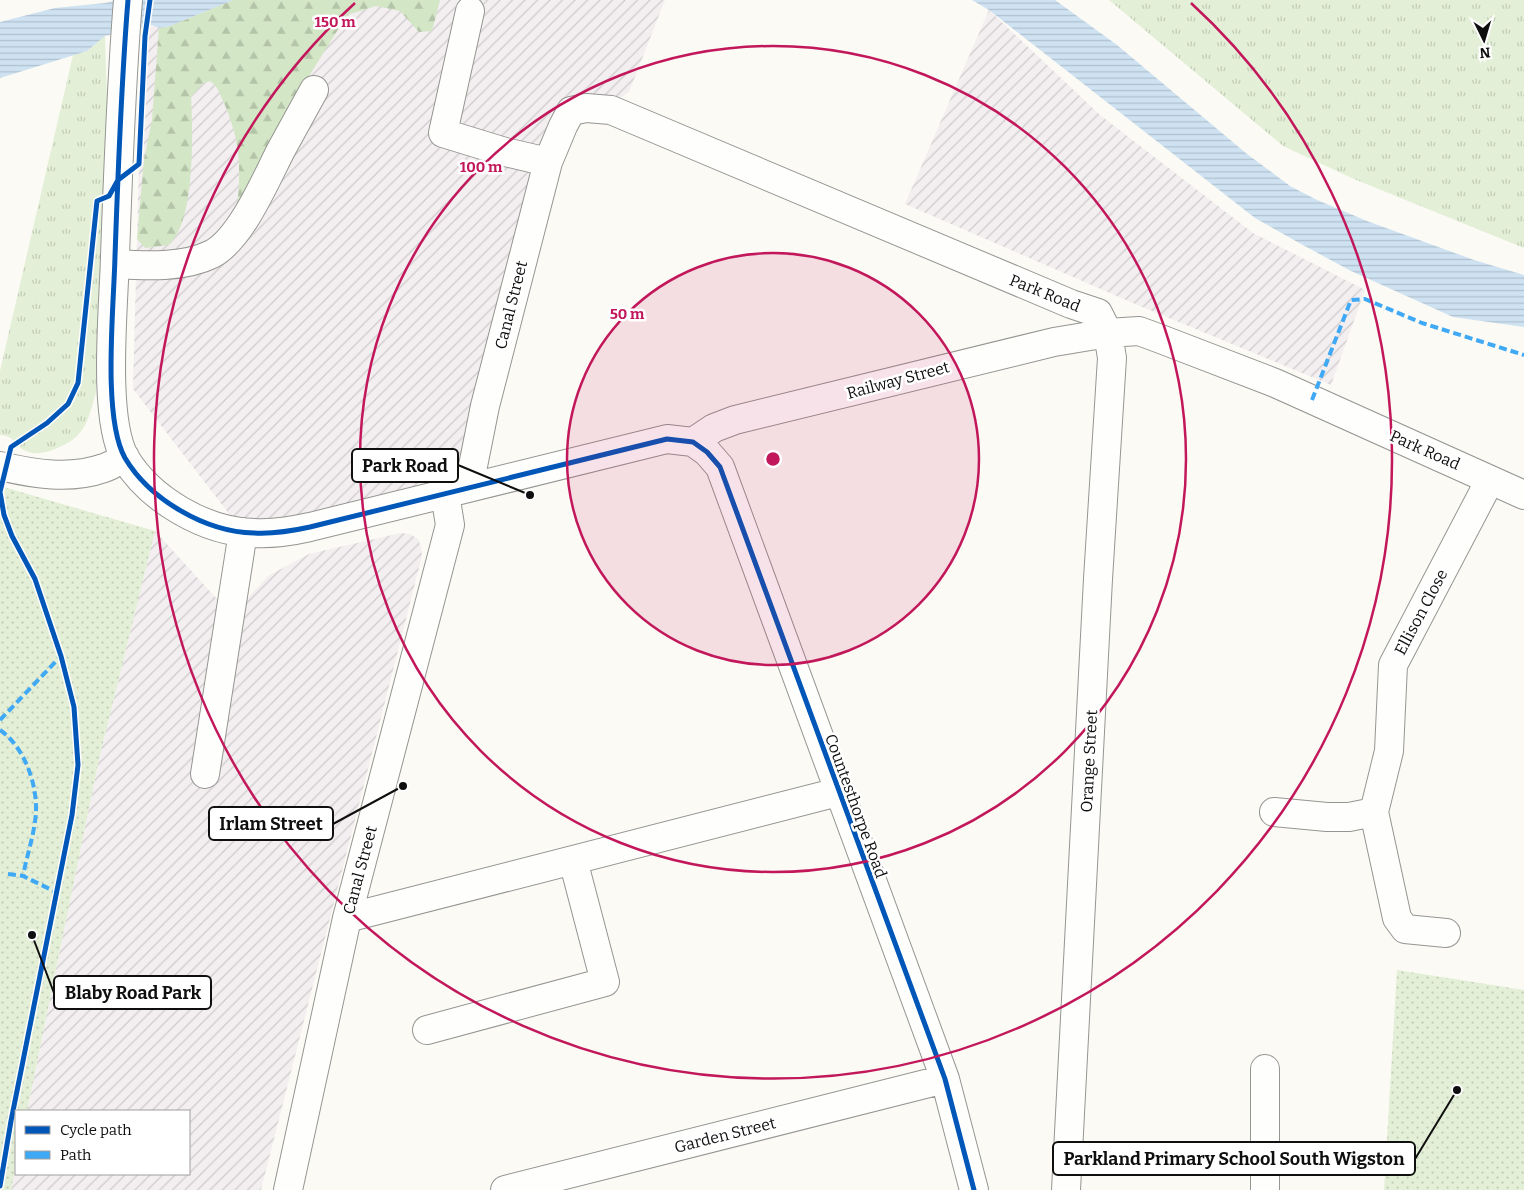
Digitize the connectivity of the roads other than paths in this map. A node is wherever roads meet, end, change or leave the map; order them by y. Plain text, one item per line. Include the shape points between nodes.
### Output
1 (128, 0) edge
2 (470, 12) dead end
3 (314, 90) dead end
4 (563, 126) joint
5 (548, 162) junction
6 (115, 264) junction
7 (1108, 333) junction
8 (693, 442) junction
9 (125, 457) junction
10 (0, 466) edge
11 (1490, 480) junction
12 (457, 490) junction
13 (1524, 495) edge
14 (243, 532) junction
15 (205, 774) dead end
16 (838, 792) junction
17 (1274, 812) dead end
18 (1374, 812) junction
19 (572, 860) junction
20 (347, 918) junction
21 (1446, 933) dead end
22 (427, 1030) dead end
23 (1265, 1069) dead end
24 (945, 1079) junction
25 (288, 1190) edge
26 (504, 1190) edge
27 (974, 1190) edge
28 (1066, 1190) edge
29 (1264, 1190) edge

1 - 6 street
2 - 5 street via 443,133
3 - 6 street via 250,211 227,242 214,253 195,261
4 - 5 street, Canal Street
4 - 7 street, Park Road via 571,111 586,108 611,110 1098,313
5 - 12 street, Canal Street via 485,406
6 - 9 street via 111,360 113,412
7 - 8 street, Railway Street via 1054,342 735,420 714,428
7 - 11 street, Park Road via 1139,332 1275,383
7 - 28 street, Orange Street via 1112,358
8 - 12 street via 667,439
8 - 16 street, Countesthorpe Road via 720,467
9 - 10 street via 105,468 59,476
9 - 14 street via 153,492 177,509 212,526
11 - 13 street, Park Road
11 - 18 street, Ellison Close via 1393,665 1389,751
12 - 14 street via 293,531
12 - 20 street, Canal Street
14 - 15 street
16 - 19 street
16 - 24 street, Countesthorpe Road
17 - 18 street via 1342,817
18 - 21 street via 1397,918 1405,929
19 - 20 street
19 - 22 street via 605,982
20 - 25 street, Canal Street
23 - 29 street
24 - 26 street, Garden Street
24 - 27 street, Countesthorpe Road

